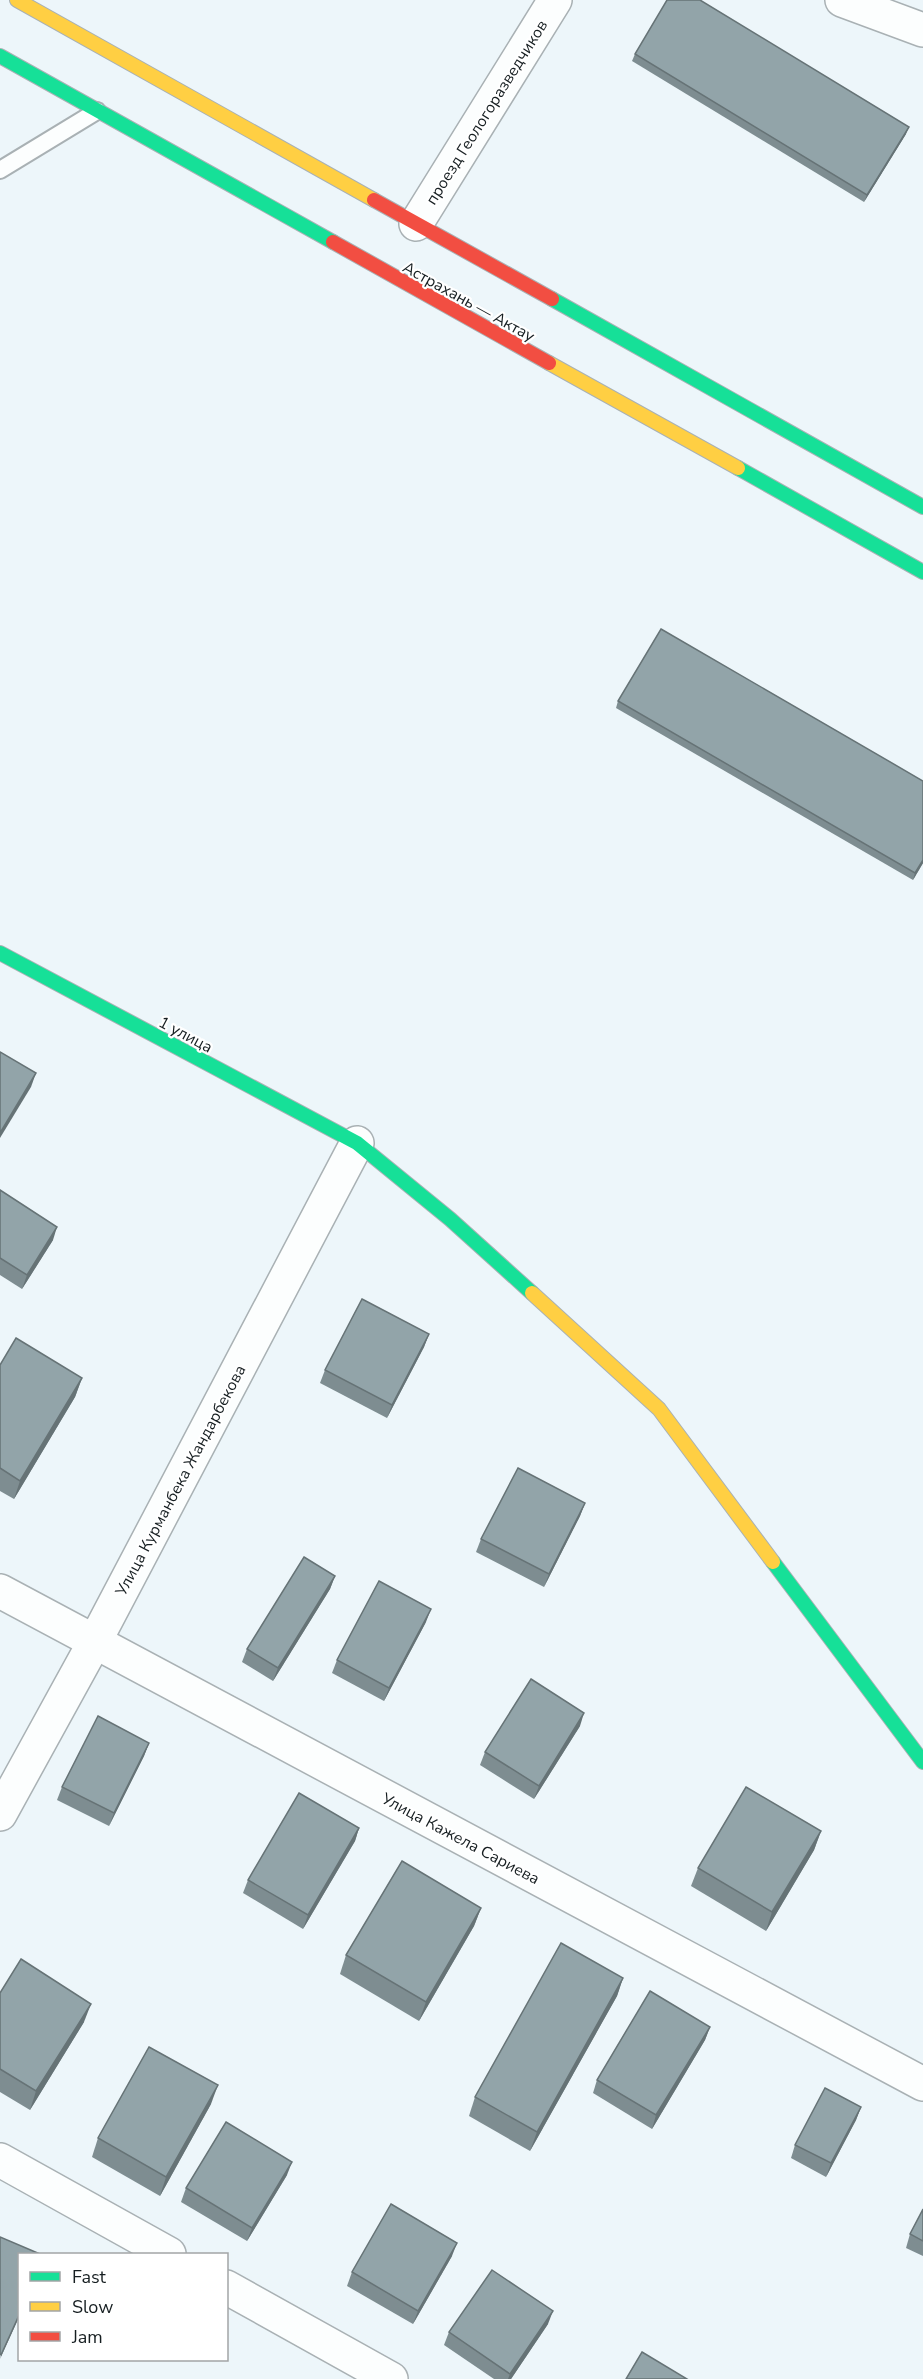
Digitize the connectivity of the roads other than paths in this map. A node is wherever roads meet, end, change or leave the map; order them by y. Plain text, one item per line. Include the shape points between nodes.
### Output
1 (16, 0) edge
2 (555, 0) edge
3 (842, 0) edge
4 (923, 30) edge
5 (0, 56) edge
6 (97, 111) junction
7 (0, 170) edge
8 (416, 224) junction
9 (897, 492) junction
10 (923, 492) edge
11 (923, 507) edge
12 (923, 572) edge
13 (0, 953) edge
14 (357, 1143) junction
15 (0, 1591) edge
16 (94, 1644) junction
17 (923, 1762) edge
18 (0, 1814) edge
19 (923, 2084) edge
20 (0, 2160) edge
21 (167, 2253) edge
22 (228, 2288) edge
23 (391, 2379) edge

1 - 8 main road
2 - 8 street, проезд Геологоразведчиков
3 - 4 street
5 - 6 main road, Астрахань — Актау
6 - 7 lane
6 - 12 main road, Астрахань — Актау
8 - 9 main road
9 - 10 lane
9 - 11 main road
13 - 14 main road, 1 улица
14 - 16 street, Улица Курманбека Жандарбекова
14 - 17 main road, 1 улица via 450,1219 659,1409
15 - 16 street, Улица Кажела Сариева
16 - 18 street, Улица Курманбека Жандарбекова
16 - 19 street, Улица Кажела Сариева
20 - 21 street
22 - 23 street

